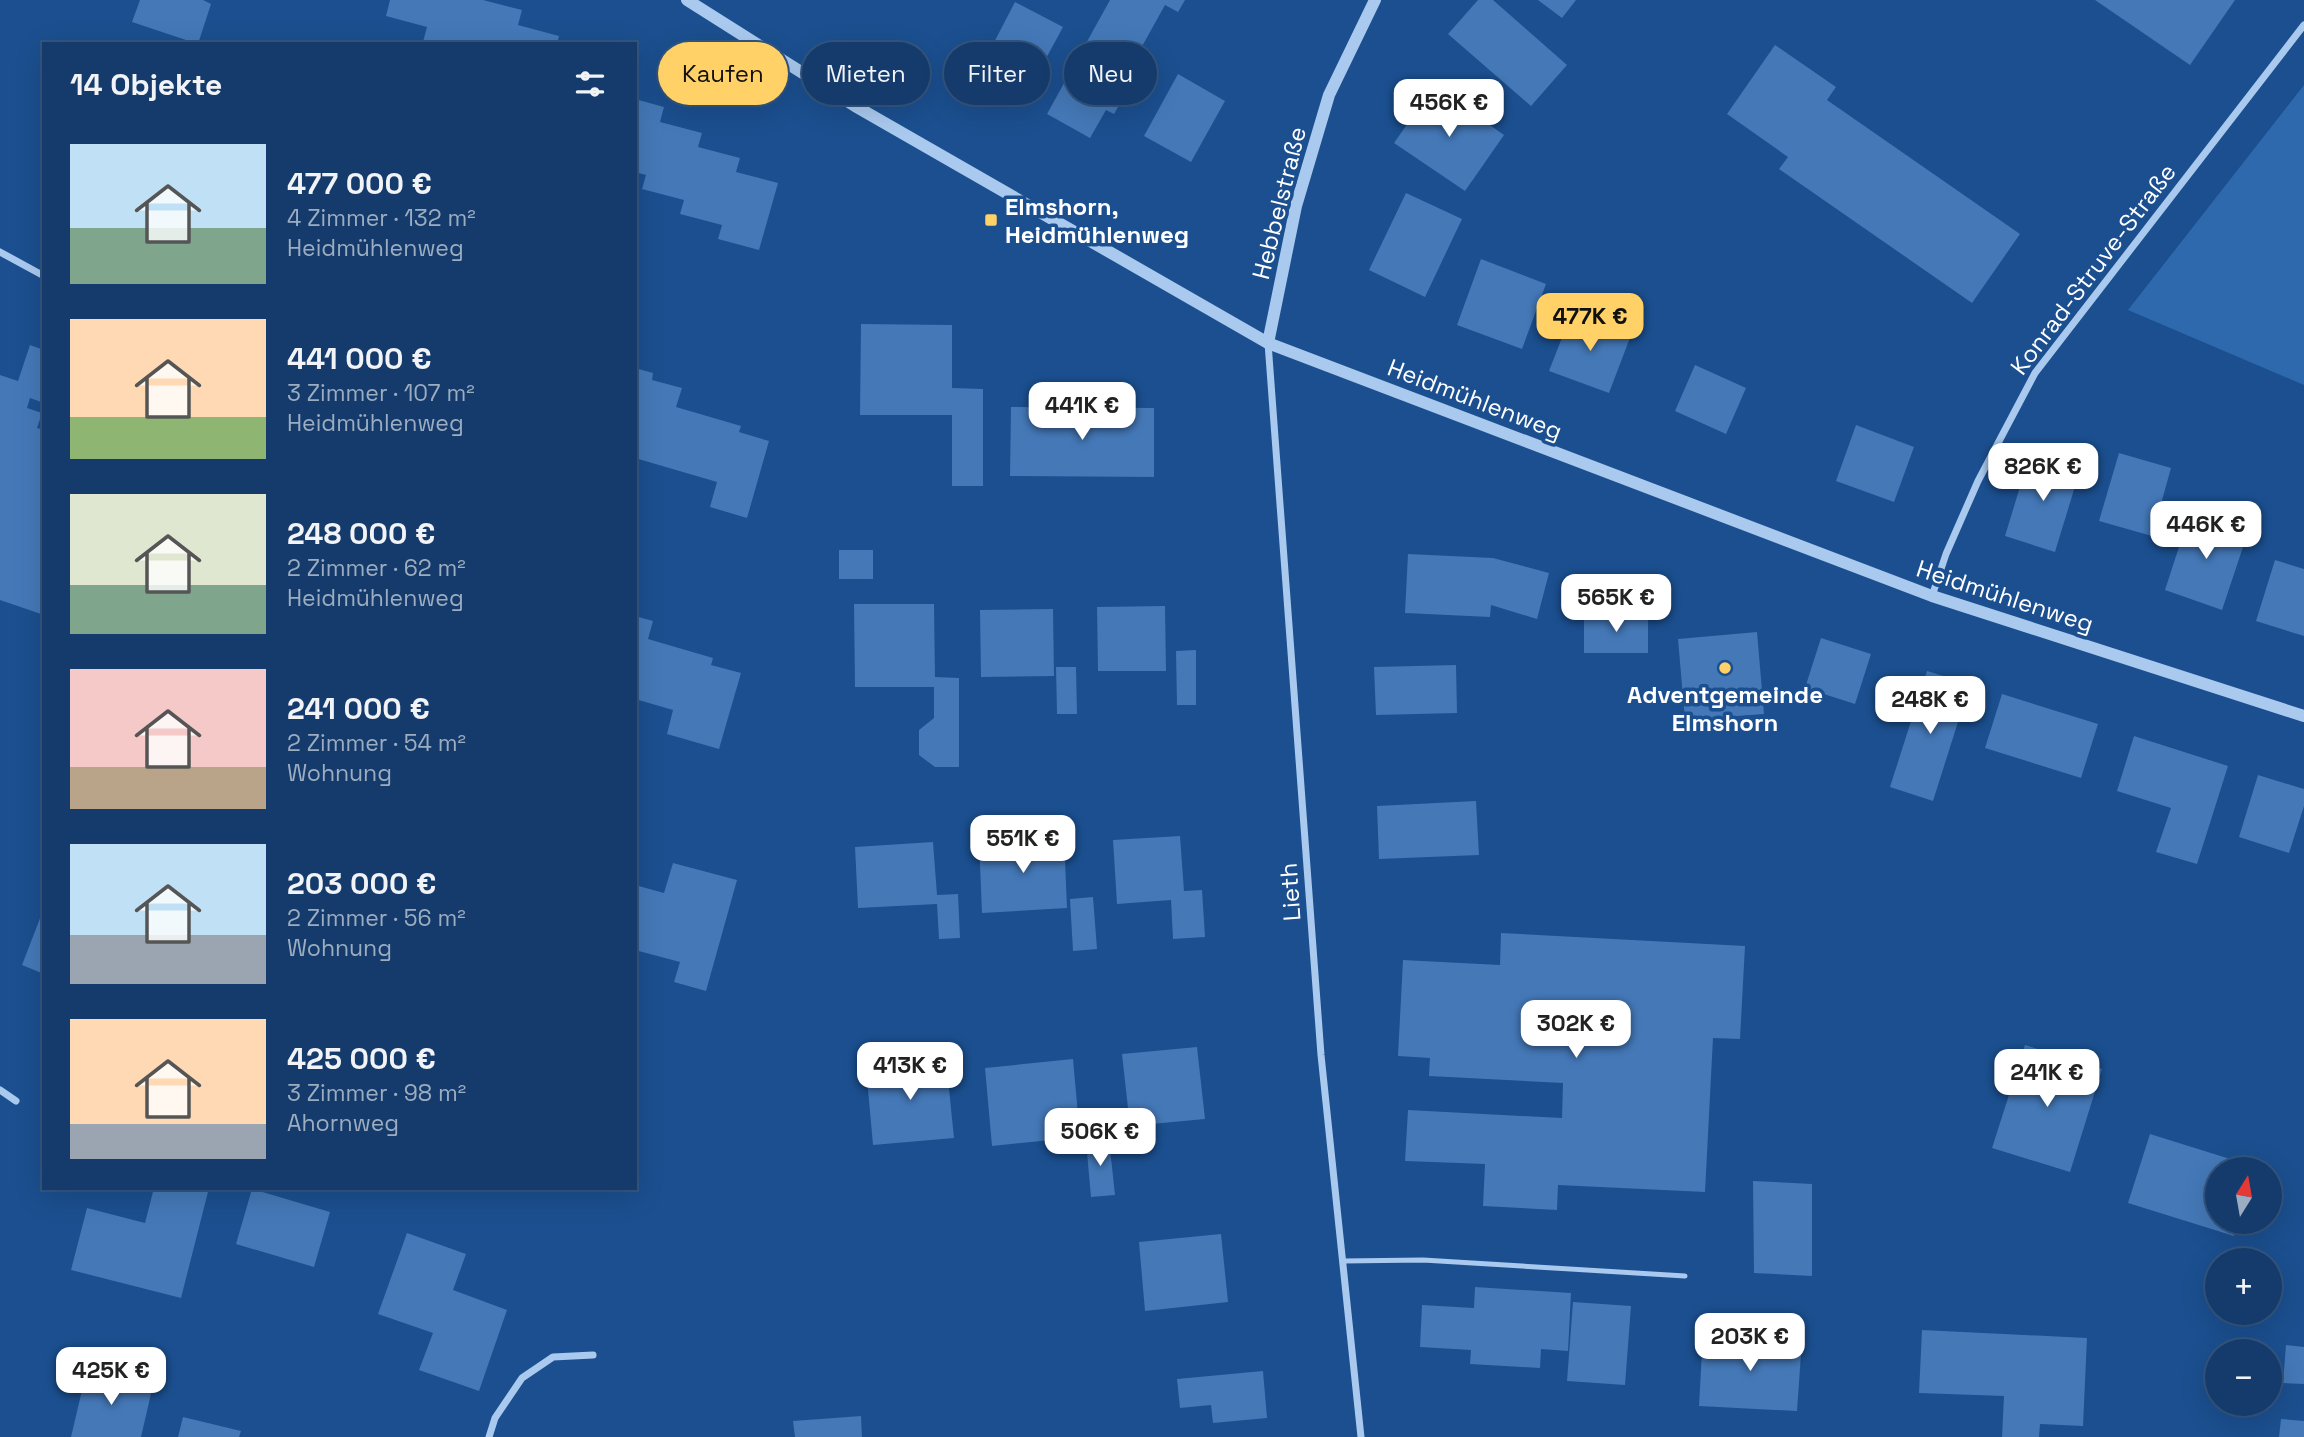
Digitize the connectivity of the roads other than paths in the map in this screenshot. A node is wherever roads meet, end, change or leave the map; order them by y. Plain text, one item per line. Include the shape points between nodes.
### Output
1 (687, 0) edge
2 (1375, 0) edge
3 (2304, 25) edge
4 (0, 252) edge
5 (42, 275) edge
6 (1268, 343) junction
7 (1932, 596) junction
8 (2304, 716) edge
9 (0, 1090) edge
10 (16, 1101) dead end
11 (1343, 1261) junction
12 (1685, 1276) dead end
13 (593, 1355) dead end
14 (489, 1437) edge
15 (1361, 1437) edge

1 - 6 street, Heidmühlenweg via 855,106
2 - 6 street, Hebbelstraße via 1329,95 1296,206
3 - 7 street, Konrad-Struve-Straße via 2035,373 1978,481
4 - 5 street
6 - 7 street, Heidmühlenweg
6 - 11 street, Lieth via 1321,1055
7 - 8 street, Heidmühlenweg
9 - 10 street
11 - 12 lane via 1423,1260
11 - 15 street, Lieth
13 - 14 street via 554,1357 522,1378 495,1418

